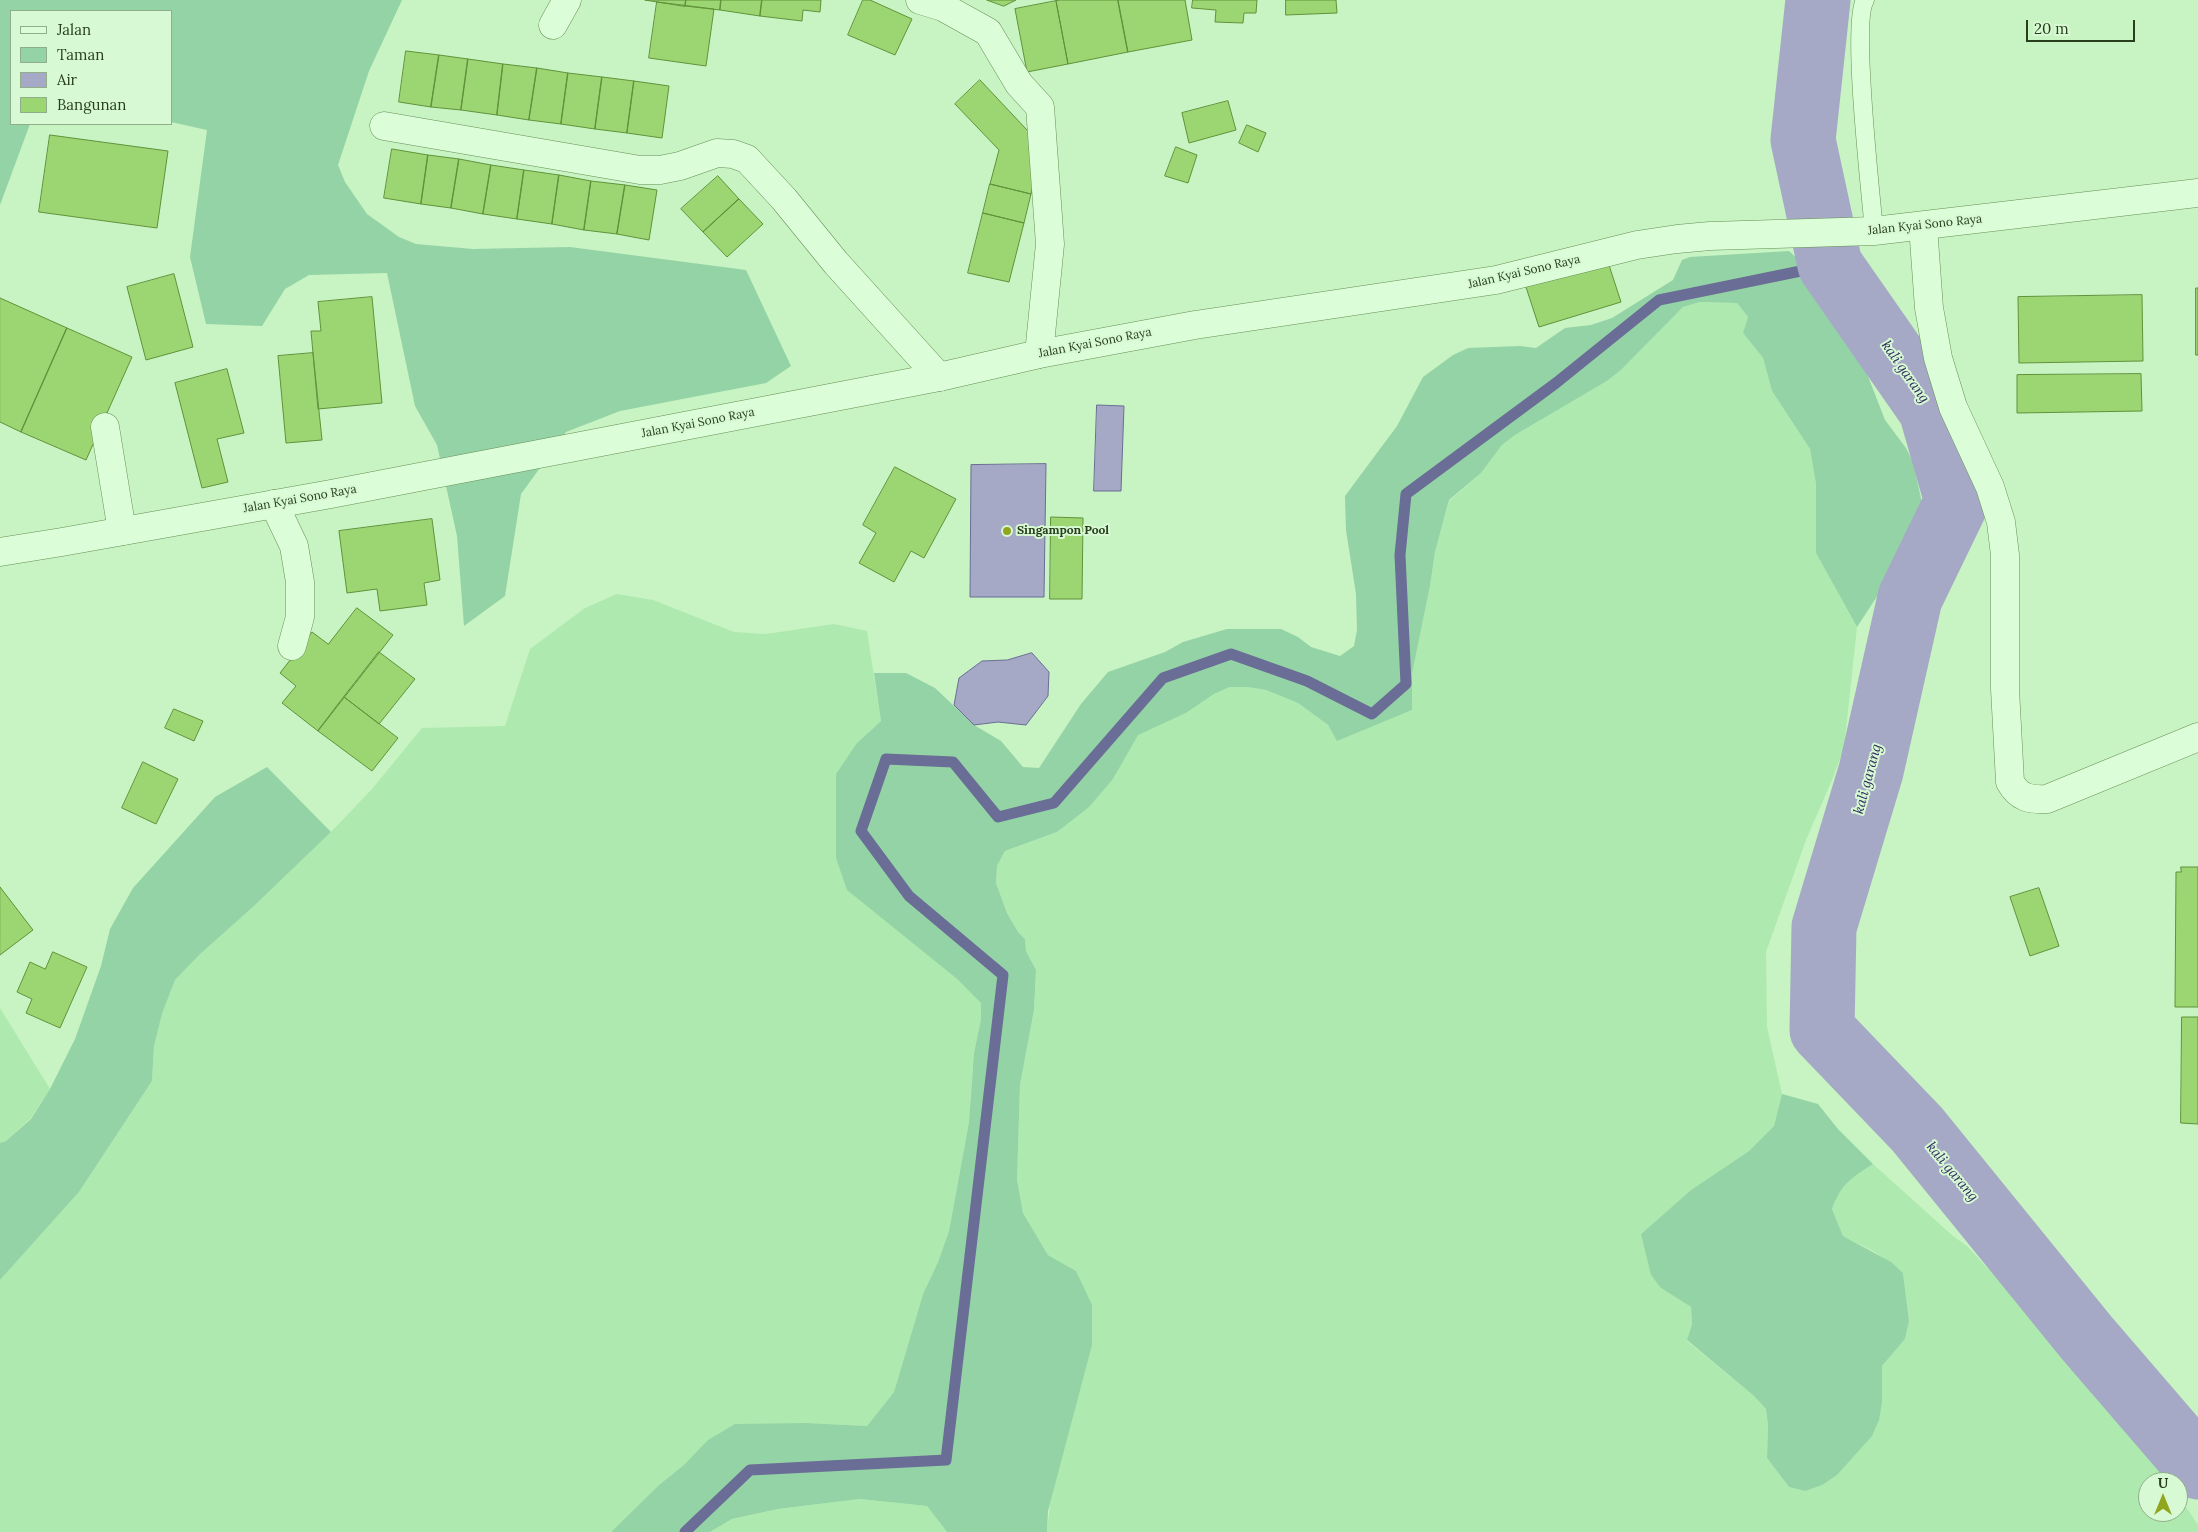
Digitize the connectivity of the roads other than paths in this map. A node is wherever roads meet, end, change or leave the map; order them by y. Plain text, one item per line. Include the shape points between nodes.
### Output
1 (567, 0) edge
2 (920, 0) edge
3 (1865, 0) edge
4 (554, 25) dead end
5 (384, 126) dead end
6 (2198, 193) edge
7 (1923, 226) junction
8 (1874, 231) junction
9 (1039, 354) junction
10 (939, 376) junction
11 (105, 427) dead end
12 (274, 504) junction
13 (122, 531) junction
14 (0, 552) edge
15 (292, 646) dead end
16 (2198, 738) edge

1 - 4 street
2 - 9 street via 943,7 988,32 1019,84 1040,108 1050,244
3 - 8 lane via 1860,34
5 - 10 street via 640,170 680,166 716,153 733,154 747,160 784,199 836,264
6 - 7 street, Jalan Kyai Sono Raya
7 - 8 street, Jalan Kyai Sono Raya
7 - 16 street via 1929,308 1938,358 1954,407 1990,487 2001,522 2005,555 2005,689 2010,782 2024,797 2047,799
8 - 9 street, Jalan Kyai Sono Raya via 1710,236 1637,245 1496,280 1196,324
9 - 10 street, Jalan Kyai Sono Raya
10 - 12 street, Jalan Kyai Sono Raya
11 - 13 street
12 - 13 street, Jalan Kyai Sono Raya
12 - 15 street via 294,546 300,582 300,617
13 - 14 street, Jalan Kyai Sono Raya

